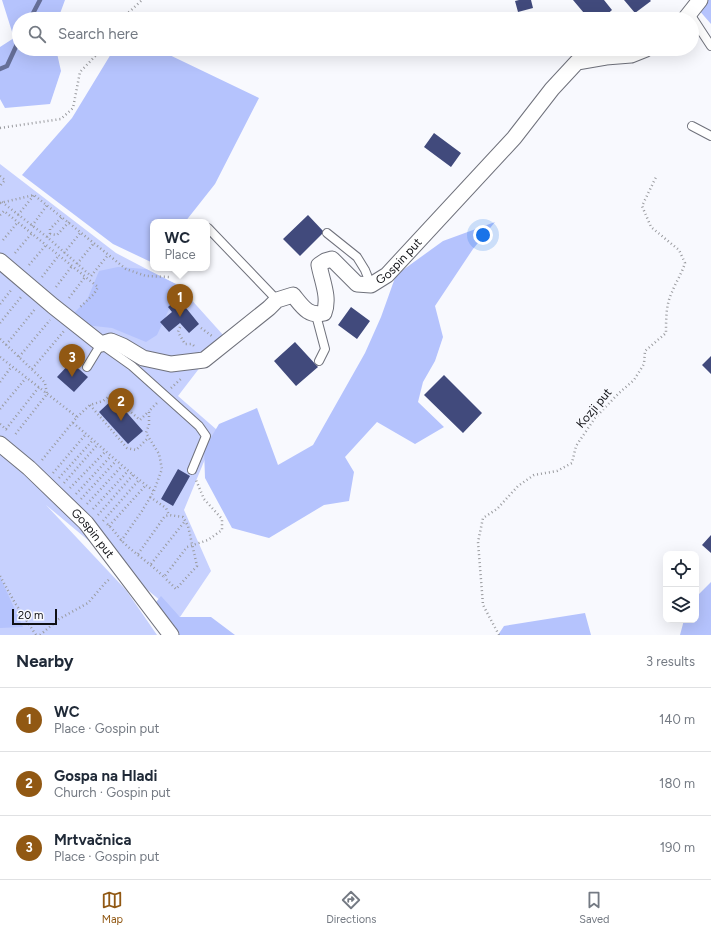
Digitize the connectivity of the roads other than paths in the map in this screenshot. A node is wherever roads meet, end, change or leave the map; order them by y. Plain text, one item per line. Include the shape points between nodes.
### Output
1 (700, 0) edge
2 (691, 12) edge
3 (699, 32) edge
4 (710, 46) edge
5 (618, 56) edge
6 (692, 126) dead end
7 (711, 136) edge
8 (210, 230) edge
9 (327, 233) dead end
10 (0, 261) edge
11 (371, 285) junction
12 (277, 300) junction
13 (316, 315) junction
14 (101, 344) junction
15 (319, 361) dead end
16 (87, 367) dead end
17 (0, 444) edge
18 (192, 470) road end
19 (171, 635) edge

1 - 2 street
3 - 4 lane
5 - 11 street, Gospin put via 577,62 552,89 514,138 387,275
6 - 7 lane
8 - 12 lane
9 - 11 lane via 356,258 365,270
10 - 14 street via 53,306 68,323
11 - 13 street, Gospin put via 358,284 332,259 325,261 319,265 327,305 324,313
12 - 13 street via 293,295 306,311
12 - 14 street via 204,360 171,364 143,358 111,341
13 - 15 lane via 324,349
14 - 16 lane
14 - 18 lane via 132,366 199,426 206,436
17 - 19 street, Gospin put via 86,523

